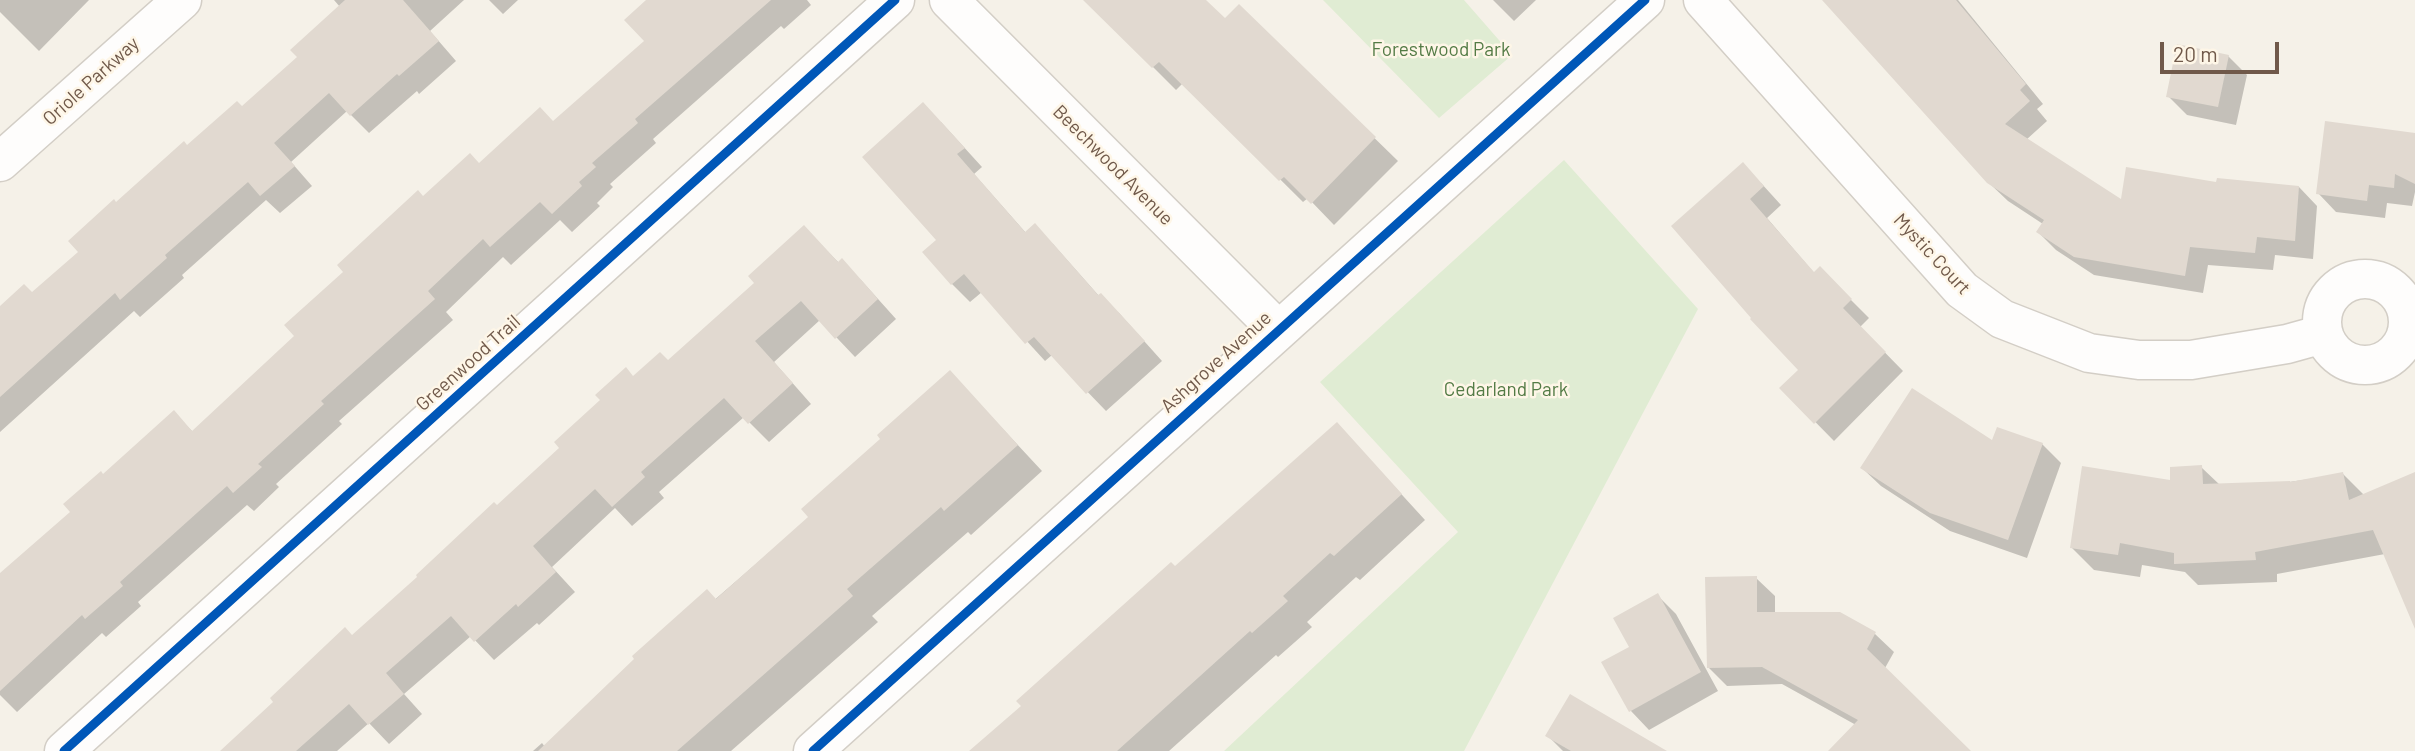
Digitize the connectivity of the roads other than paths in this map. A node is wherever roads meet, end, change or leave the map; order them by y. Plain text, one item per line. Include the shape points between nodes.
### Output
1 (182, 0) edge
2 (895, 0) edge
3 (949, 0) edge
4 (1646, 0) edge
5 (1703, 0) edge
6 (0, 162) edge
7 (1278, 330) junction
8 (2323, 334) dead end
9 (64, 751) edge
10 (813, 751) edge

1 - 6 street, Oriole Parkway
2 - 9 street, Greenwood Trail
3 - 7 street, Beechwood Avenue
4 - 7 street, Ashgrove Avenue
5 - 8 street, Mystic Court via 1962,290 2002,319 2089,353 2139,360 2191,360
7 - 10 street, Ashgrove Avenue

